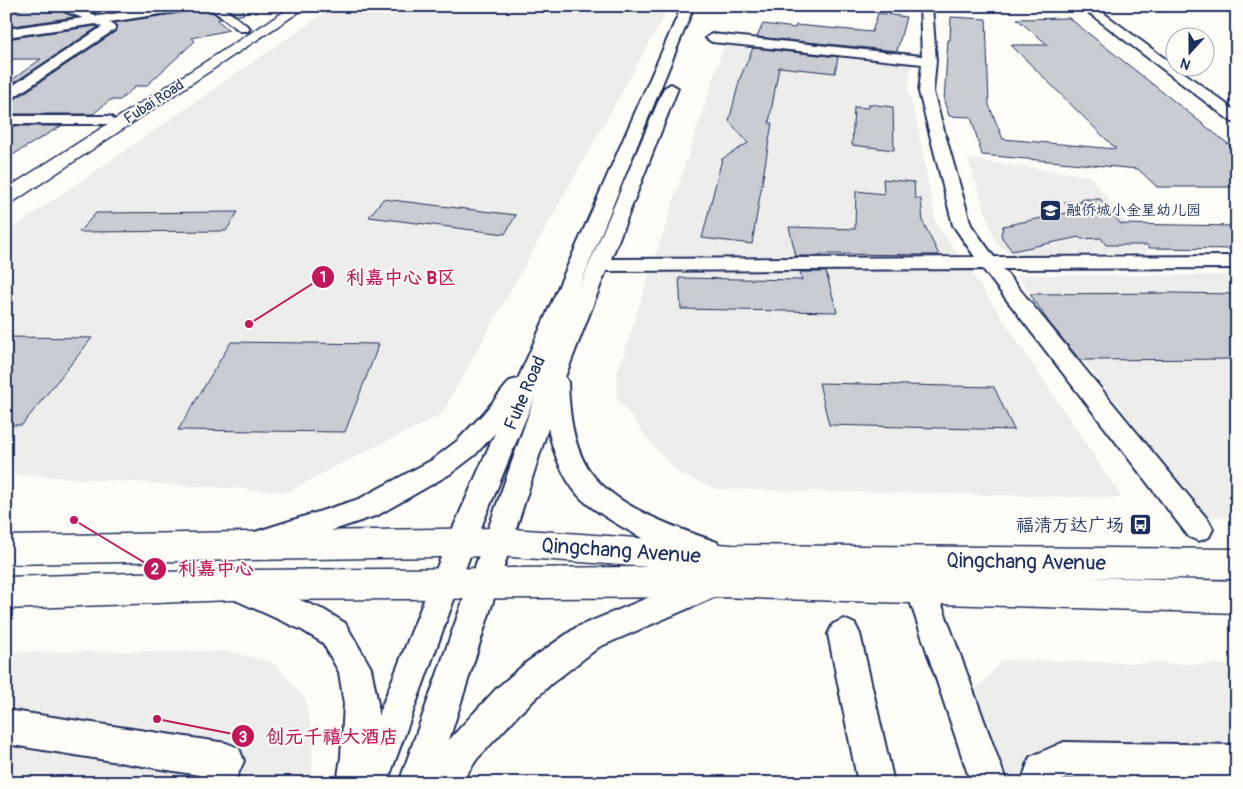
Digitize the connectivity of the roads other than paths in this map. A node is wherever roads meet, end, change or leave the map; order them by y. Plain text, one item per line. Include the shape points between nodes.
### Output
1 (71, 6) edge
2 (193, 6) edge
3 (213, 6) edge
4 (286, 6) edge
5 (302, 6) edge
6 (688, 6) edge
7 (705, 6) edge
8 (926, 6) edge
9 (1086, 6) edge
10 (1099, 6) edge
11 (98, 20) junction
12 (244, 28) dead end
13 (6, 33) edge
14 (712, 38) dead end
15 (1166, 55) edge
16 (929, 61) junction
17 (1197, 78) edge
18 (6, 96) edge
19 (1237, 107) edge
20 (1237, 119) edge
21 (6, 120) edge
22 (107, 120) junction
23 (6, 183) edge
24 (6, 198) edge
25 (1237, 262) edge
26 (989, 264) junction
27 (598, 266) junction
28 (547, 366) junction
29 (1199, 529) dead end
30 (461, 542) junction
31 (499, 542) junction
32 (250, 547) junction
33 (6, 550) edge
34 (1237, 564) edge
35 (725, 571) junction
36 (444, 583) junction
37 (231, 585) junction
38 (483, 585) junction
39 (921, 589) junction
40 (6, 593) edge
41 (1237, 597) edge
42 (844, 634) dead end
43 (6, 727) edge
44 (1237, 763) edge
45 (214, 783) edge
46 (355, 783) edge
47 (369, 783) edge
48 (417, 783) edge
49 (439, 783) edge
50 (876, 783) edge
51 (990, 783) edge
52 (1039, 783) edge

1 - 11 street via 68,9
2 - 11 street
3 - 12 street
4 - 22 main road, Fubai Road
5 - 24 main road, Fubai Road
6 - 28 street, Fuhe Road
7 - 27 street, Fuhe Road
8 - 16 street
9 - 20 street
10 - 15 street
11 - 13 street
11 - 18 street via 110,27
14 - 16 street
16 - 26 street via 926,92 962,225
17 - 19 street
21 - 22 street
22 - 23 main road, Fubai Road
25 - 26 street
26 - 27 street
26 - 29 street
27 - 28 street, Fuhe Road
28 - 30 street, Fuhe Road
28 - 31 street, Fuhe Road
28 - 32 street via 466,448 441,467 368,507
28 - 35 street via 566,455 578,477 600,500
30 - 31 main road, Qingchang Avenue
30 - 32 main road, Qingchang Avenue
30 - 36 street, Fuhe Road
31 - 35 main road, Qingchang Avenue
31 - 38 street, Fuhe Road
32 - 33 main road, Qingchang Avenue
34 - 35 main road, Qingchang Avenue
35 - 38 main road, Qingchang Avenue
35 - 39 main road, Qingchang Avenue
35 - 49 street via 588,637 539,673 465,747
36 - 37 main road, Qingchang Avenue
36 - 38 main road, Qingchang Avenue
36 - 47 street, Fuhe Road
37 - 40 main road, Qingchang Avenue
37 - 46 street via 296,612 334,633 355,668 361,704
38 - 48 street, Fuhe Road
39 - 41 main road, Qingchang Avenue
39 - 51 street
42 - 50 street
43 - 45 street via 226,761
44 - 52 street via 1064,760 1043,770

